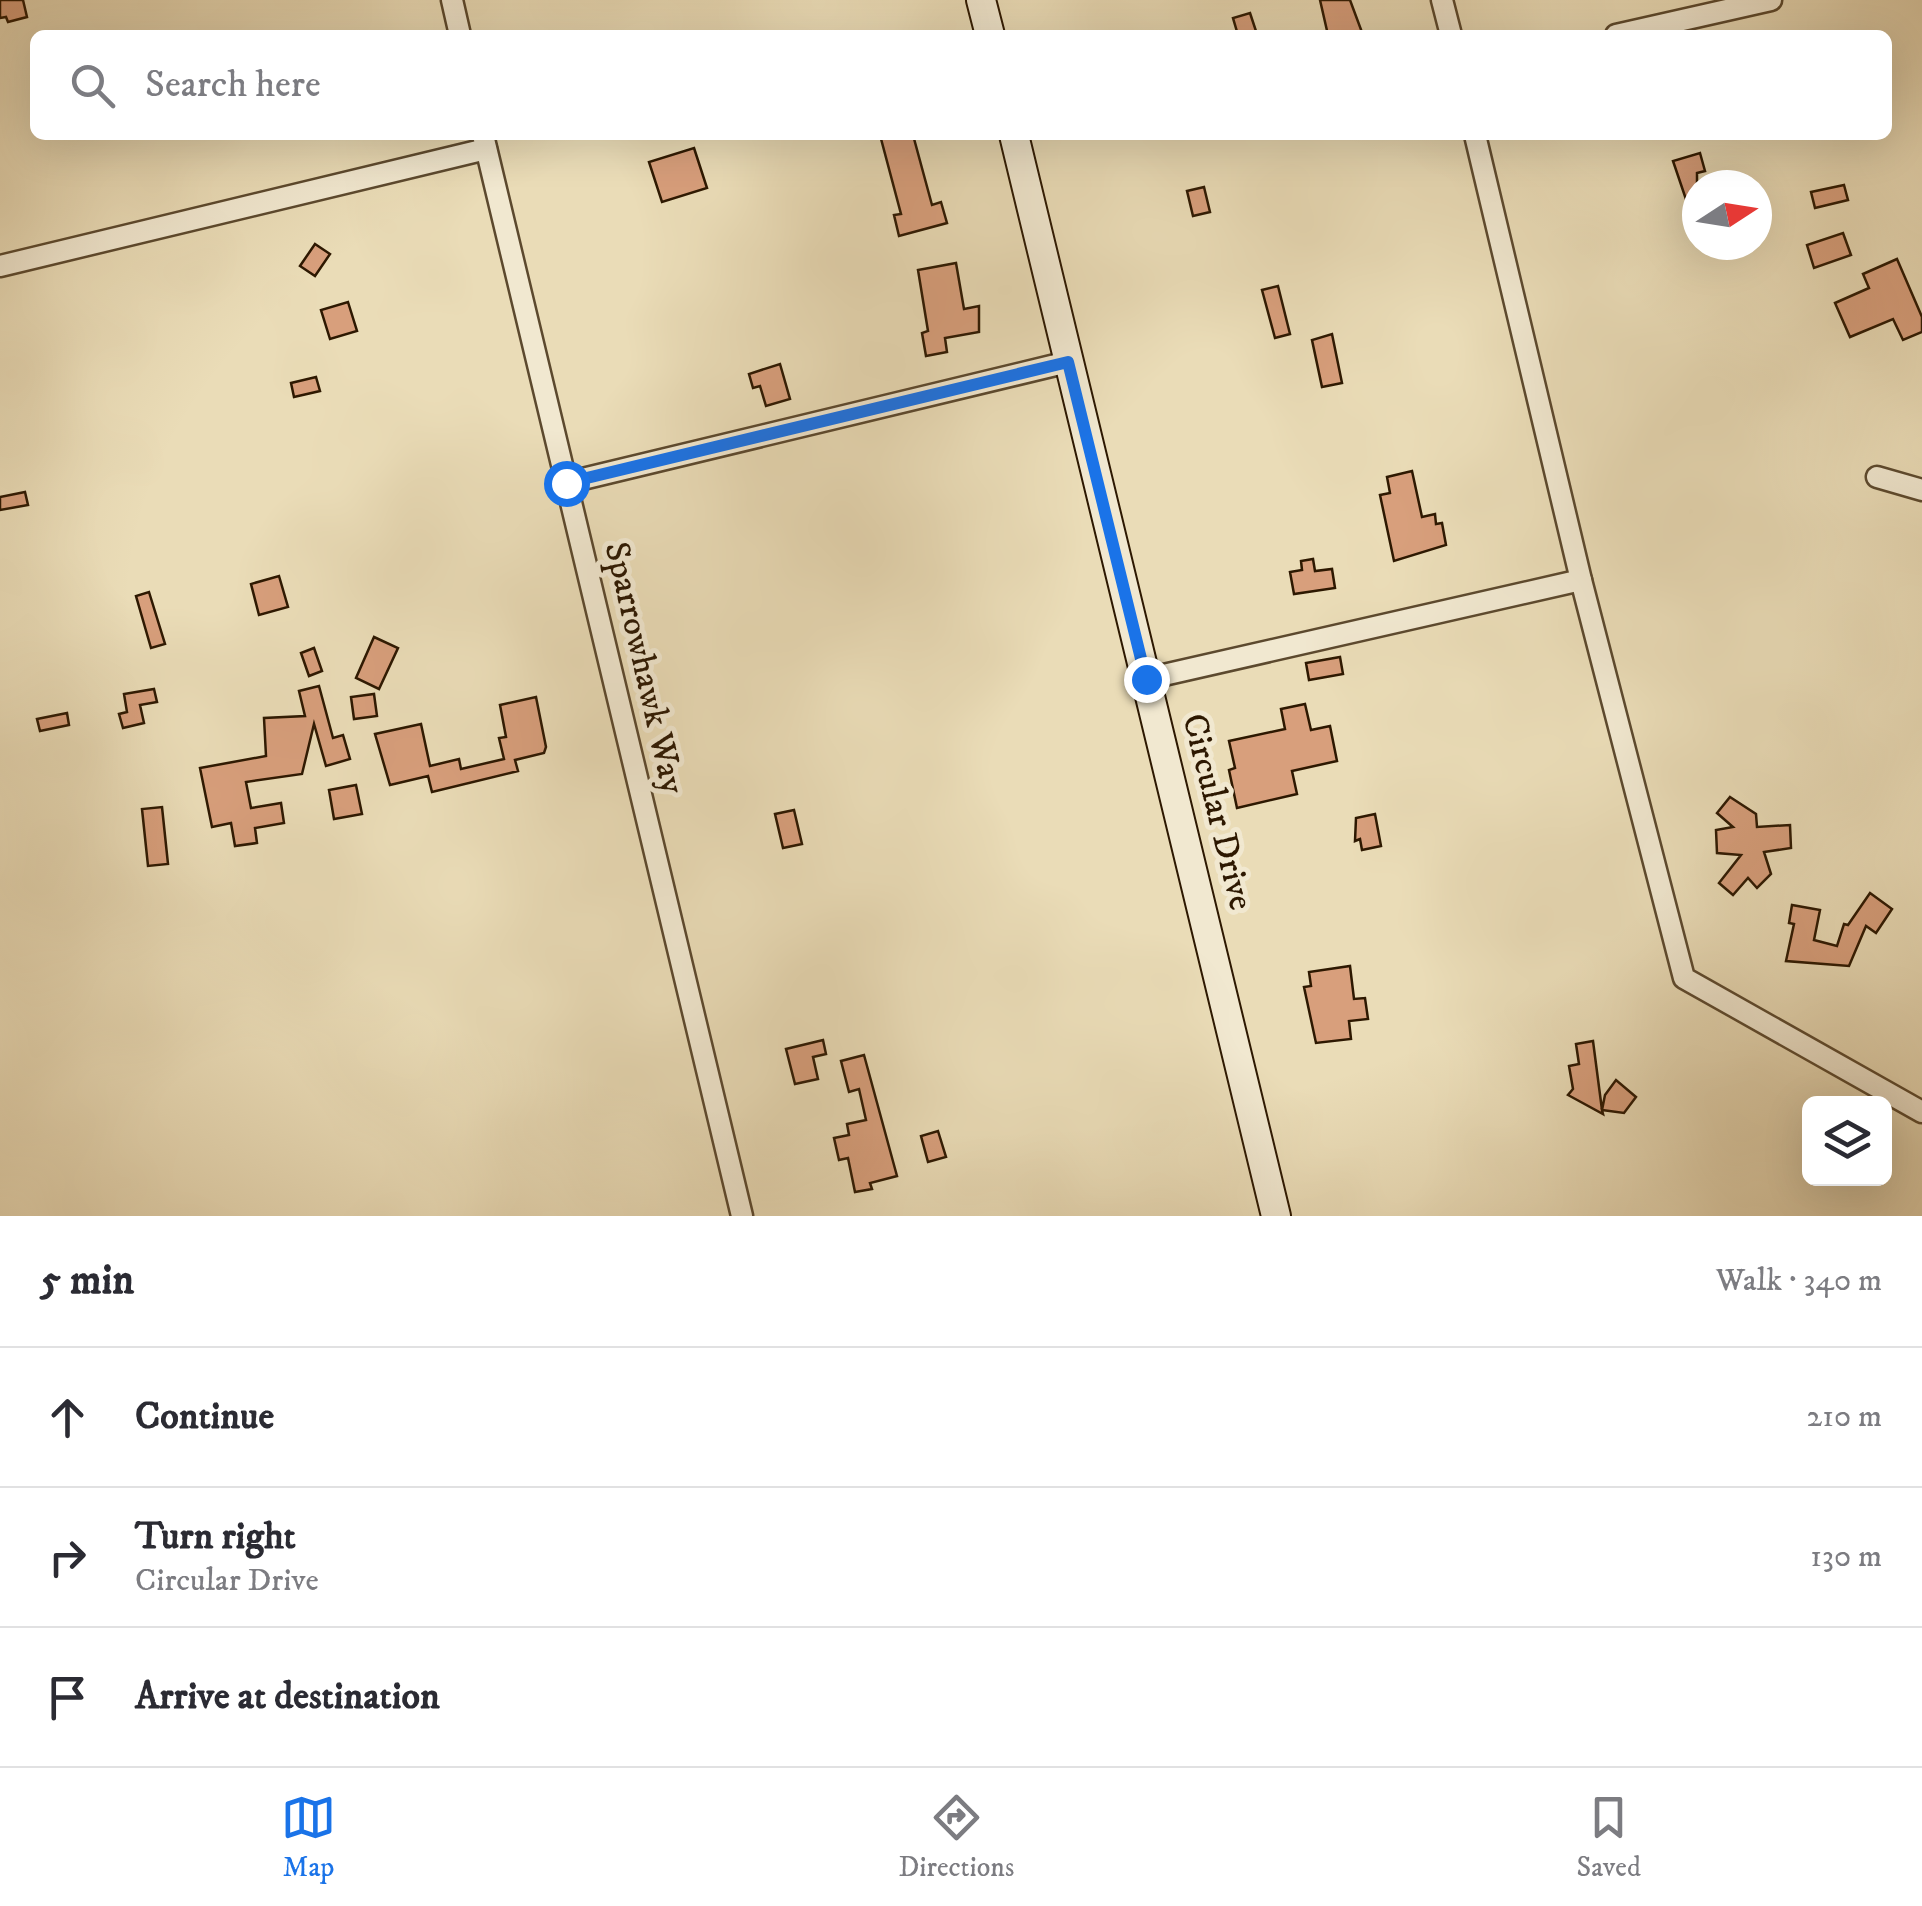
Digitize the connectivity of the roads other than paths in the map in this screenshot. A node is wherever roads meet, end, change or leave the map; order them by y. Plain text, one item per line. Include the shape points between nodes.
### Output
1 (452, 0) edge
2 (981, 0) edge
3 (1442, 0) edge
4 (1771, 0) edge
5 (459, 30) edge
6 (989, 30) edge
7 (1450, 30) edge
8 (1638, 30) edge
9 (1015, 140) edge
10 (1476, 140) edge
11 (484, 142) edge
12 (0, 266) edge
13 (1068, 362) junction
14 (1877, 477) dead end
15 (566, 483) junction
16 (1922, 490) edge
17 (1581, 580) junction
18 (1146, 679) junction
19 (1922, 1112) edge
20 (742, 1216) edge
21 (1276, 1216) edge

1 - 5 street
2 - 6 street
3 - 7 street
4 - 8 street
9 - 13 street, Circular Drive
10 - 17 street
11 - 12 street
11 - 15 street, Sparrowhawk Way
13 - 15 street
13 - 18 street, Circular Drive
14 - 16 street
15 - 20 street, Sparrowhawk Way
17 - 18 street
17 - 19 street via 1684,978
18 - 21 street, Circular Drive

